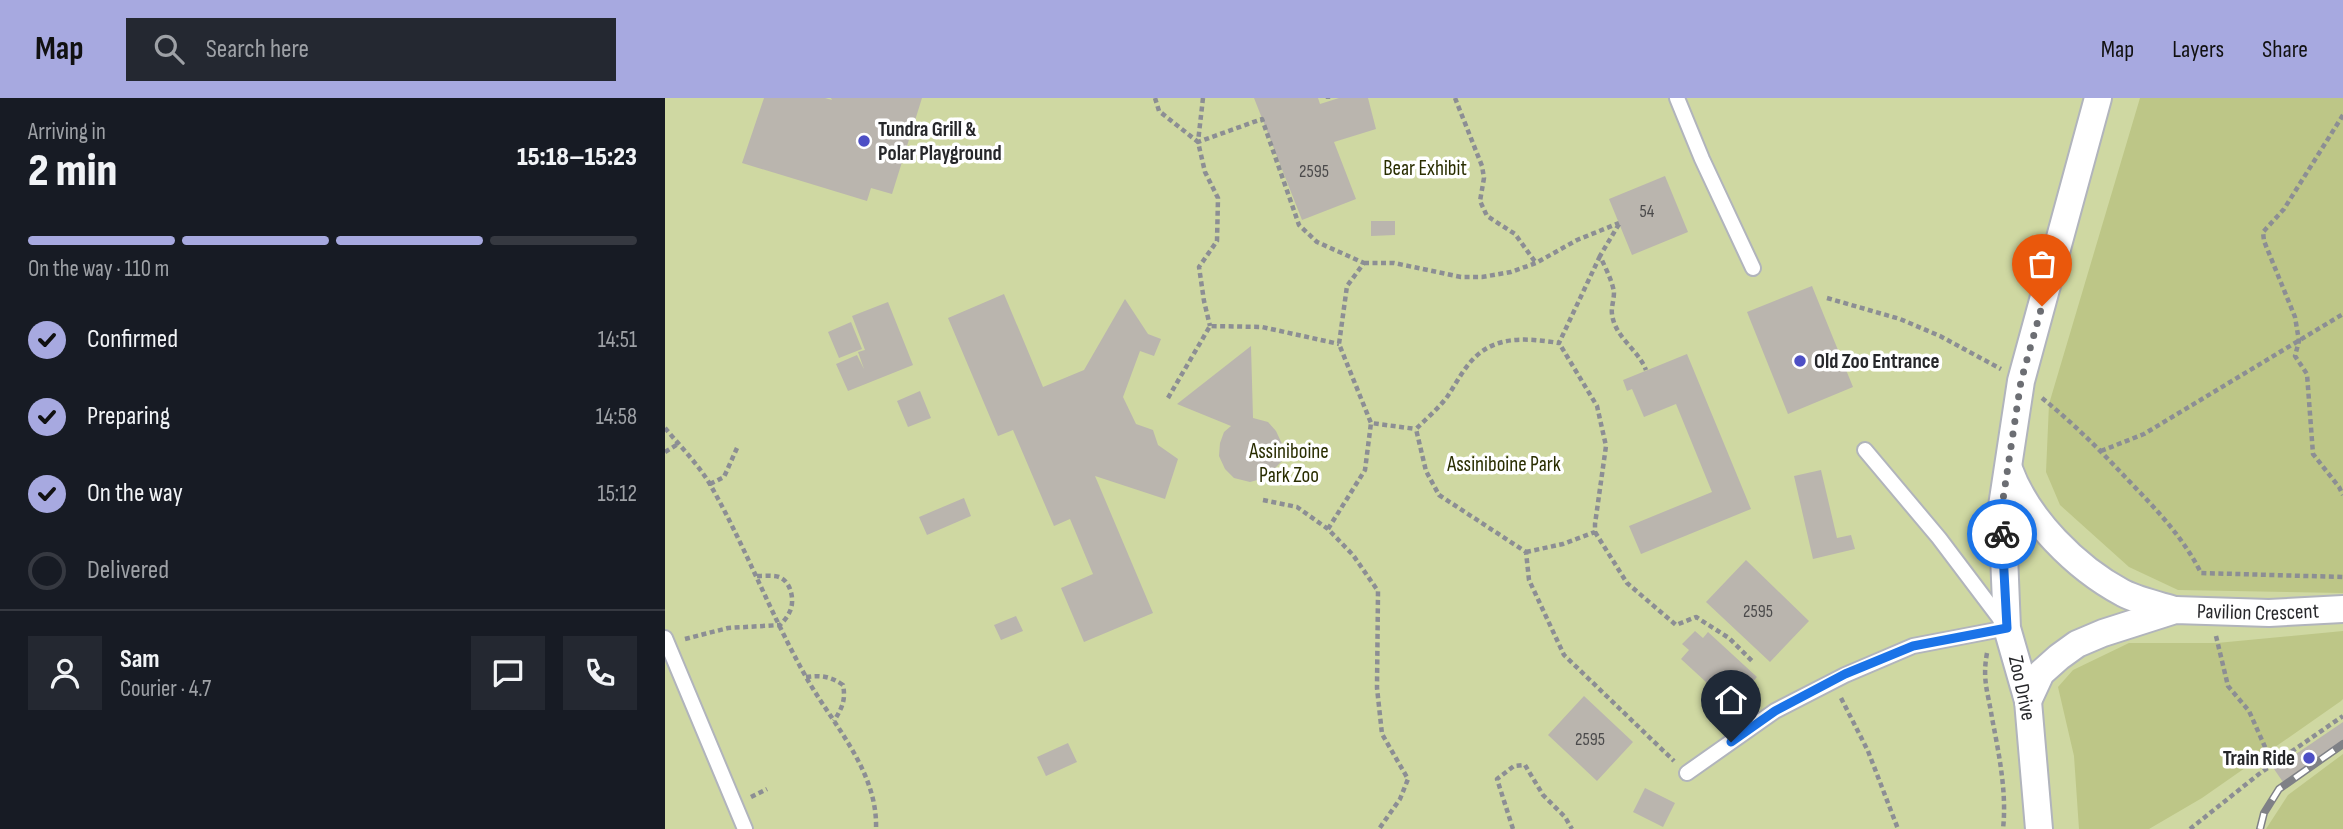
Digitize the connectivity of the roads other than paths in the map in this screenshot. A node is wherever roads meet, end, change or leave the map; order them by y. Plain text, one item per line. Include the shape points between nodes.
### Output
1 (1677, 98) edge
2 (2098, 98) edge
3 (1753, 268) dead end
4 (1865, 450) dead end
5 (2009, 469) junction
6 (2343, 609) edge
7 (2175, 610) junction
8 (1998, 629) junction
9 (666, 641) edge
10 (2028, 701) junction
11 (1687, 773) road end
12 (745, 829) edge
13 (2039, 829) edge

1 - 3 lane
2 - 5 street, Zoo Drive via 2021,381
4 - 8 lane via 1939,538
5 - 7 street, Pavilion Crescent via 2028,508 2070,554 2127,595
5 - 8 street, Zoo Drive via 2002,506
6 - 7 street, Pavilion Crescent via 2269,613
7 - 10 street, Pavilion Crescent via 2077,644 2041,673
8 - 10 street, Zoo Drive
8 - 11 lane via 1913,646 1832,681 1775,711
9 - 12 lane
10 - 13 street, Zoo Drive

